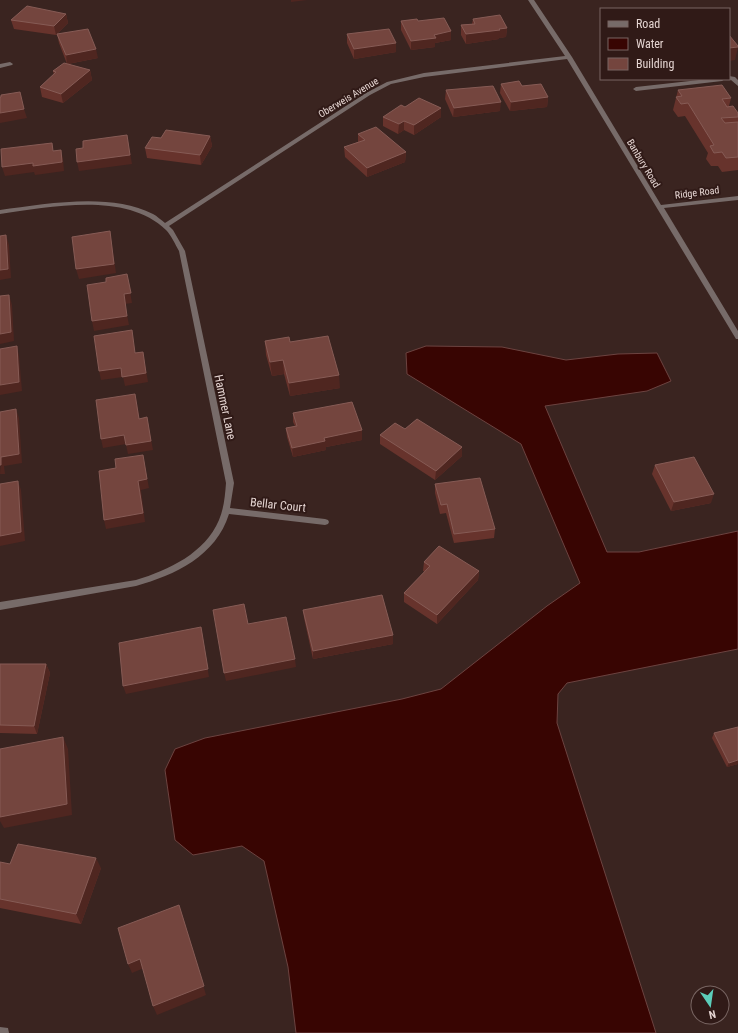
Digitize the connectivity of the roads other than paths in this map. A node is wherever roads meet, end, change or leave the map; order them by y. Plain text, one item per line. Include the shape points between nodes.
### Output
1 (531, 0) edge
2 (569, 58) junction
3 (10, 64) dead end
4 (0, 66) edge
5 (730, 78) edge
6 (712, 80) edge
7 (738, 84) edge
8 (636, 88) dead end
9 (738, 198) edge
10 (659, 207) junction
11 (0, 212) edge
12 (164, 226) junction
13 (738, 337) edge
14 (227, 511) junction
15 (325, 522) dead end
16 (0, 606) edge

1 - 2 street, Banbury Road
2 - 10 street, Banbury Road
2 - 12 street, Oberweis Avenue via 424,75 389,83
3 - 4 street
5 - 7 street
6 - 8 street
9 - 10 street, Ridge Road
10 - 13 street, Banbury Road
11 - 12 street, Hammer Lane via 98,202 141,211
12 - 14 street, Hammer Lane via 176,238 182,251 230,483
14 - 15 street, Bellar Court
14 - 16 street, Hammer Lane via 212,539 200,551 187,562 163,574 137,582

